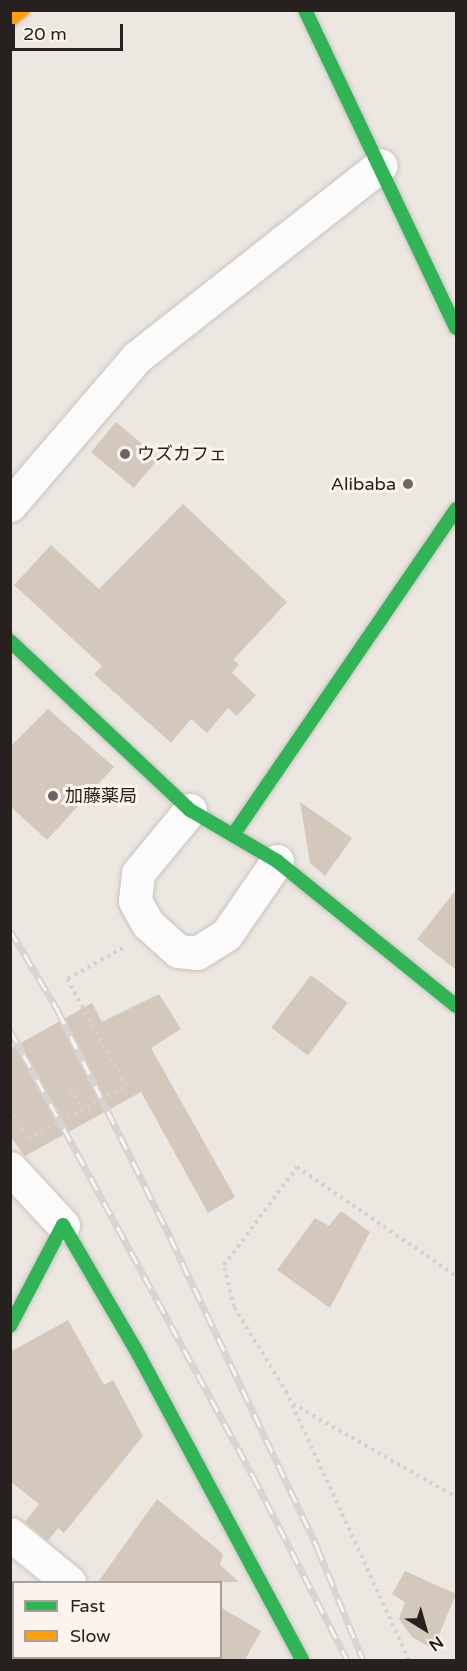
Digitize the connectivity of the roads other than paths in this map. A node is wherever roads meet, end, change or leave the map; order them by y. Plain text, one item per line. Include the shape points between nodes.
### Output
1 (23, 10) edge
2 (305, 10) edge
3 (10, 20) edge
4 (381, 165) junction
5 (456, 328) edge
6 (10, 505) edge
7 (456, 509) edge
8 (10, 641) edge
9 (190, 810) junction
10 (233, 835) junction
11 (278, 861) junction
12 (456, 1006) edge
13 (10, 1168) edge
14 (63, 1225) junction
15 (10, 1326) edge
16 (10, 1534) edge
17 (68, 1581) edge
18 (302, 1660) edge

1 - 3 street
2 - 4 street
4 - 5 street
4 - 6 street via 137,357
7 - 10 street
8 - 9 street
9 - 10 street
9 - 11 street via 138,873 135,901 148,924 178,951 197,953 226,935
10 - 11 street
11 - 12 street
13 - 14 street
14 - 15 street
14 - 18 street via 152,1379
16 - 17 street

